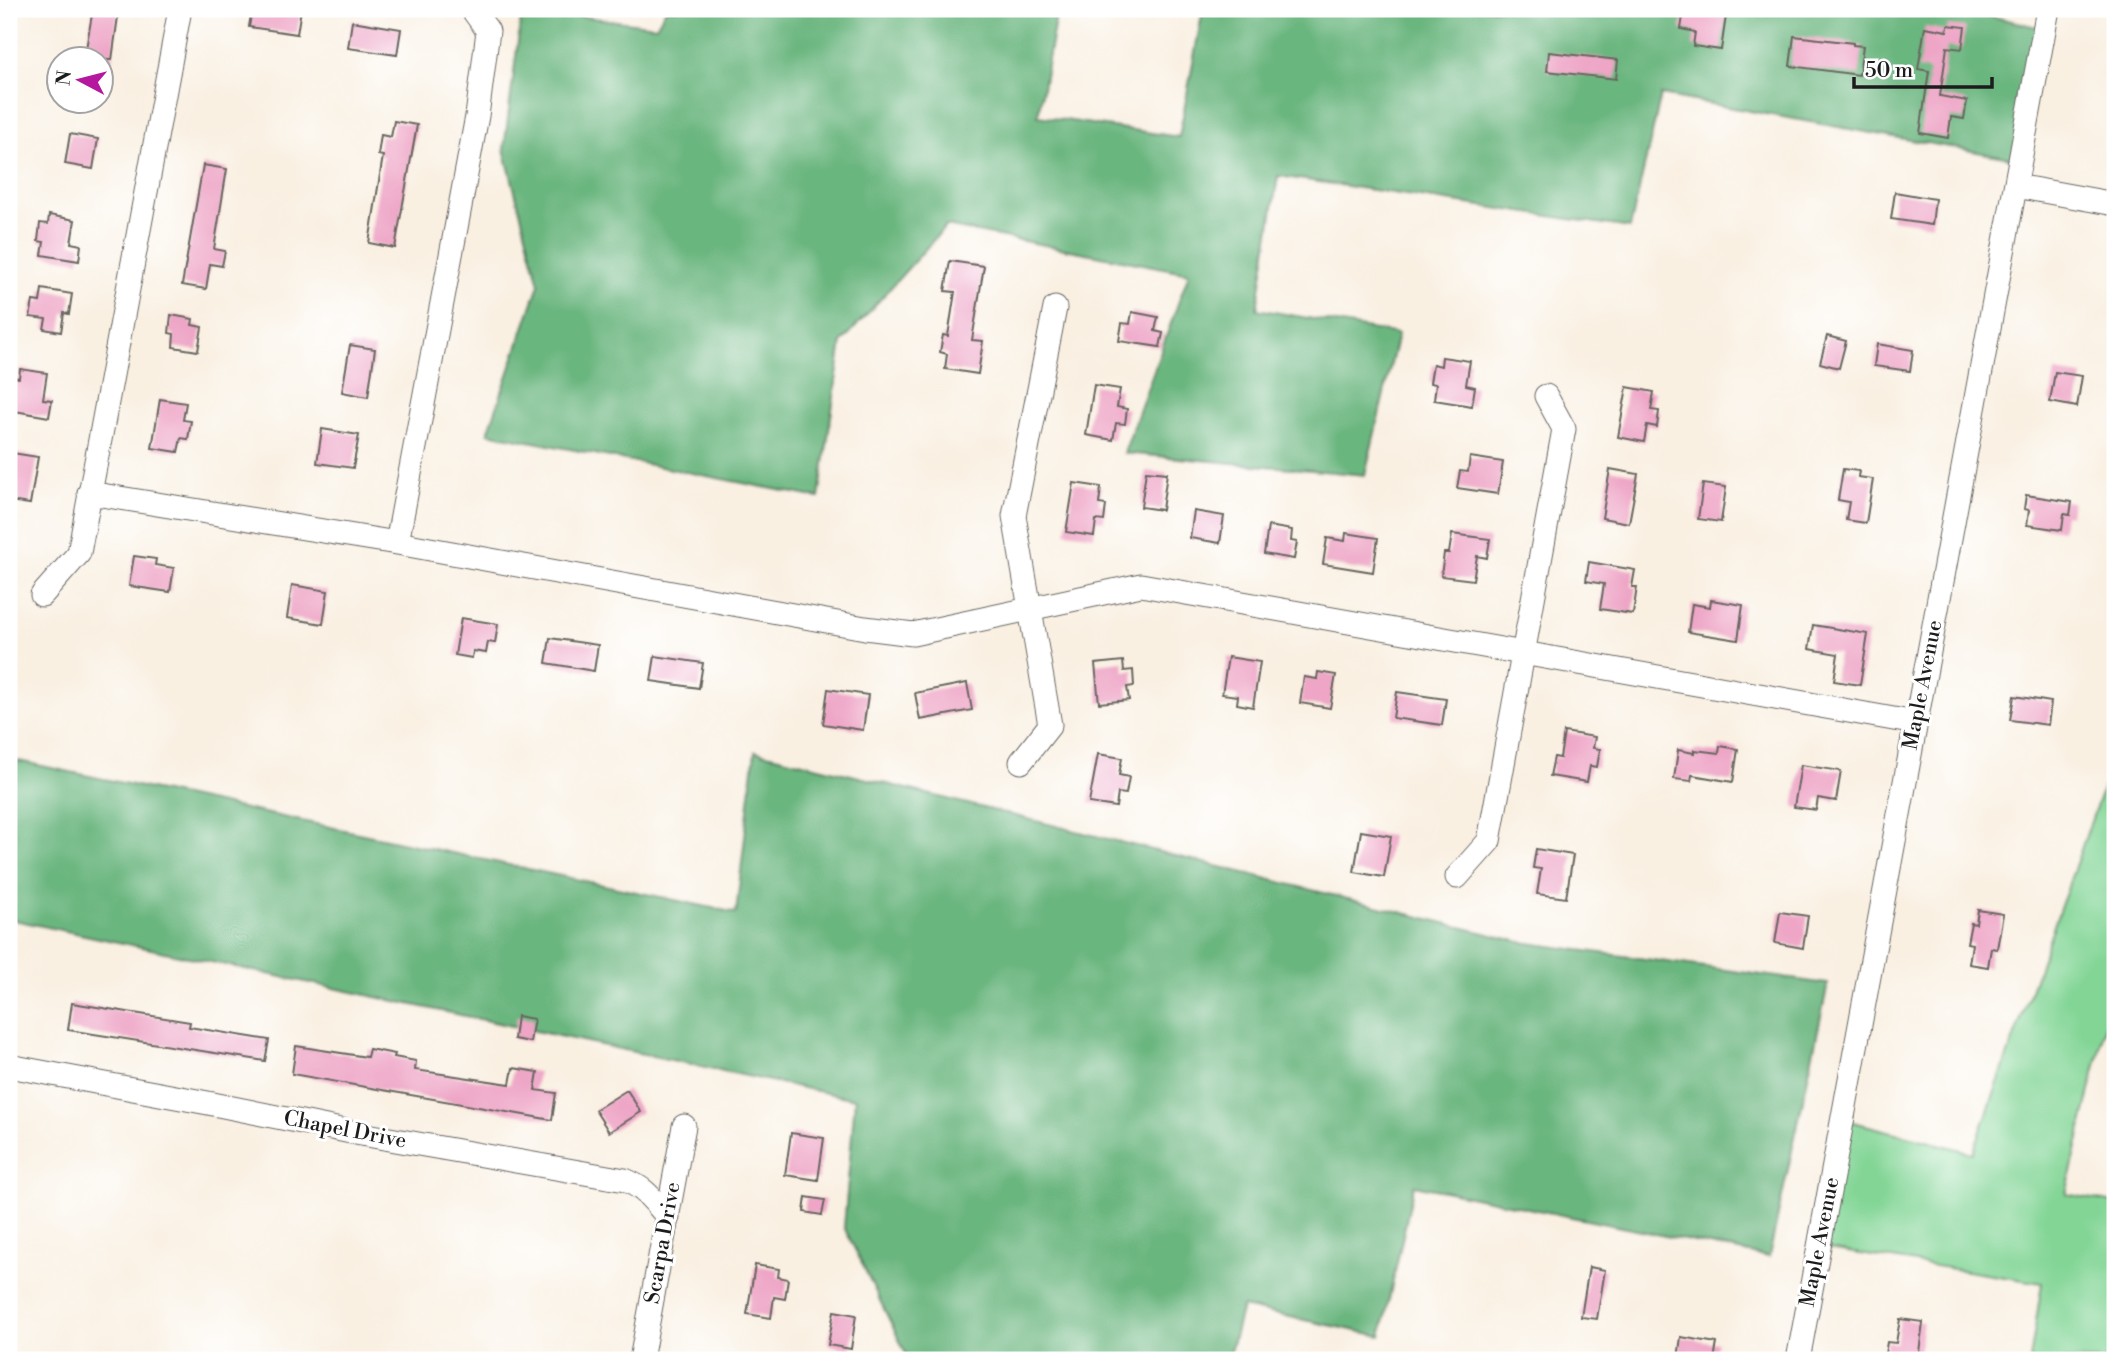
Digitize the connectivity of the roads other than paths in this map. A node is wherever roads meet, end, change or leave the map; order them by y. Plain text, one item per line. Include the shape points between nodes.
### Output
1 (180, 9) edge
2 (472, 9) edge
3 (2048, 9) edge
4 (2016, 186) junction
5 (2115, 204) edge
6 (1055, 308) dead end
7 (1546, 396) dead end
8 (89, 493) junction
9 (397, 543) junction
10 (42, 595) dead end
11 (1030, 608) junction
12 (1524, 653) junction
13 (1916, 723) junction
14 (1021, 762) dead end
15 (1457, 877) dead end
16 (9, 1066) edge
17 (684, 1126) dead end
18 (668, 1217) junction
19 (641, 1360) edge
20 (1798, 1360) edge

1 - 8 street
2 - 9 street via 488,31 477,117
3 - 4 street, Maple Avenue
4 - 5 street
4 - 13 street, Maple Avenue
6 - 11 street via 1014,516
7 - 12 street via 1564,429
8 - 9 street
8 - 10 street via 79,553
9 - 11 street via 913,634
11 - 12 street via 1141,585
11 - 14 street via 1050,725
12 - 13 street
12 - 15 street via 1489,841
13 - 20 street, Maple Avenue
16 - 18 street, Chapel Drive via 625,1180 640,1186
17 - 18 street, Scarpa Drive
18 - 19 street, Scarpa Drive

